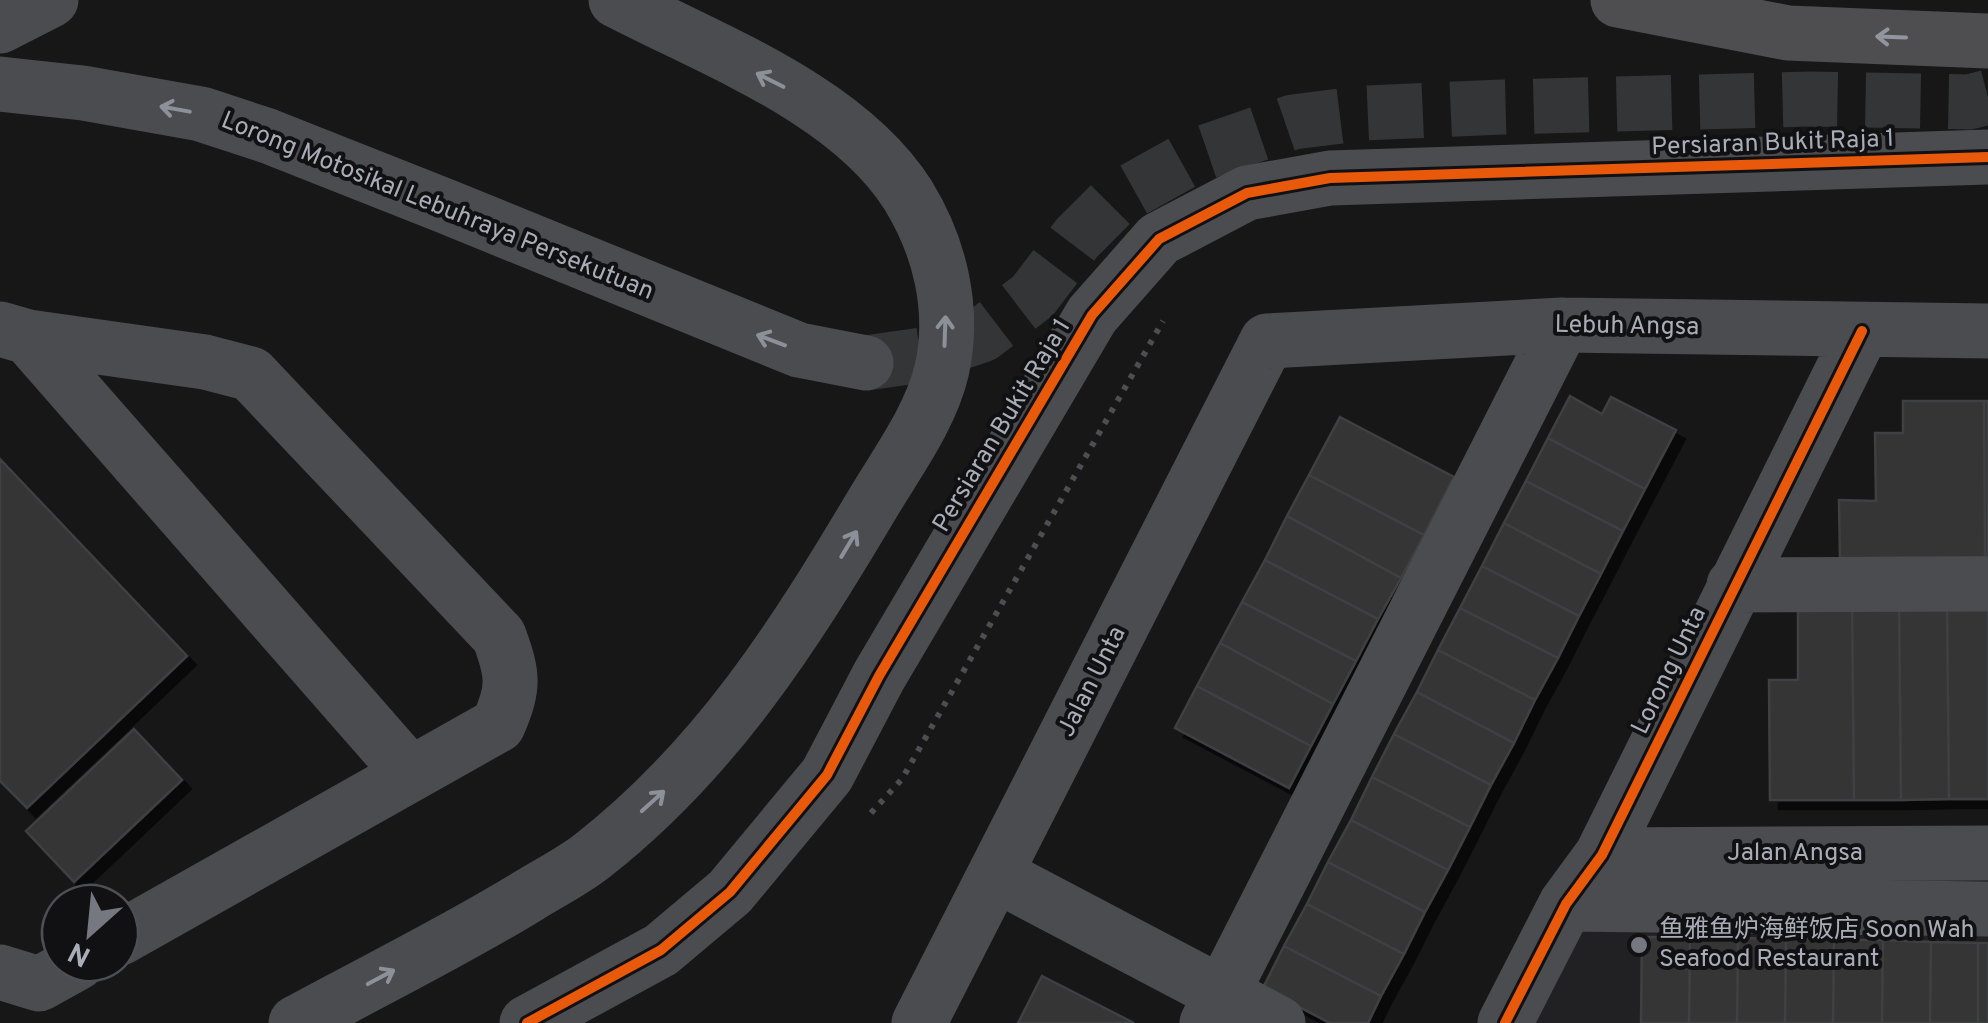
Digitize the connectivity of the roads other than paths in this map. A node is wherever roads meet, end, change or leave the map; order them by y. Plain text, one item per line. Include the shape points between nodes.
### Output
1 (51, 0) edge
2 (616, 0) edge
3 (1618, 0) edge
4 (0, 26) edge
5 (1988, 41) edge
6 (0, 84) edge
7 (1988, 157) edge
8 (1562, 325) junction
9 (1988, 330) edge
10 (1862, 331) junction
11 (14, 333) edge
12 (1267, 342) joint
13 (866, 363) tunnel mouth
14 (1988, 584) edge
15 (1734, 586) junction
16 (410, 773) junction
17 (1988, 853) edge
18 (1602, 855) junction
19 (995, 874) junction
20 (1566, 904) junction
21 (1988, 910) edge
22 (140, 927) edge
23 (0, 972) edge
24 (41, 983) edge
25 (1215, 1008) edge
26 (296, 1023) edge
27 (527, 1023) edge
28 (919, 1023) edge
29 (1278, 1023) edge
30 (1505, 1023) edge

1 - 4 street
26 -> 2 street via 590,857 669,787 745,703 811,608 920,424 941,372 945,290 933,242 906,193 863,142 797,94
5 -> 3 highway via 1788,33
13 -> 6 street, Lorong Motosikal Lebuhraya Persekutuan via 799,350 201,114
7 - 27 street, Persiaran Bukit Raja 1 via 1330,178 1247,193 1159,239 1092,314 827,775 730,892 661,950
8 - 10 street, Lebuh Angsa
8 - 12 street, Lebuh Angsa
8 - 25 street
9 - 10 street, Lebuh Angsa
10 - 15 street, Lorong Unta
11 - 16 street
11 - 16 street via 250,374 500,636 512,696 498,726
12 - 19 street, Jalan Unta
14 - 15 street
15 - 18 street, Lorong Unta
16 - 22 street
17 - 18 street, Jalan Angsa
18 - 20 street, Lorong Unta
19 - 25 street
19 - 28 street, Jalan Unta
20 - 21 street
20 - 30 street, Lorong Unta
23 - 24 street
25 - 29 street

